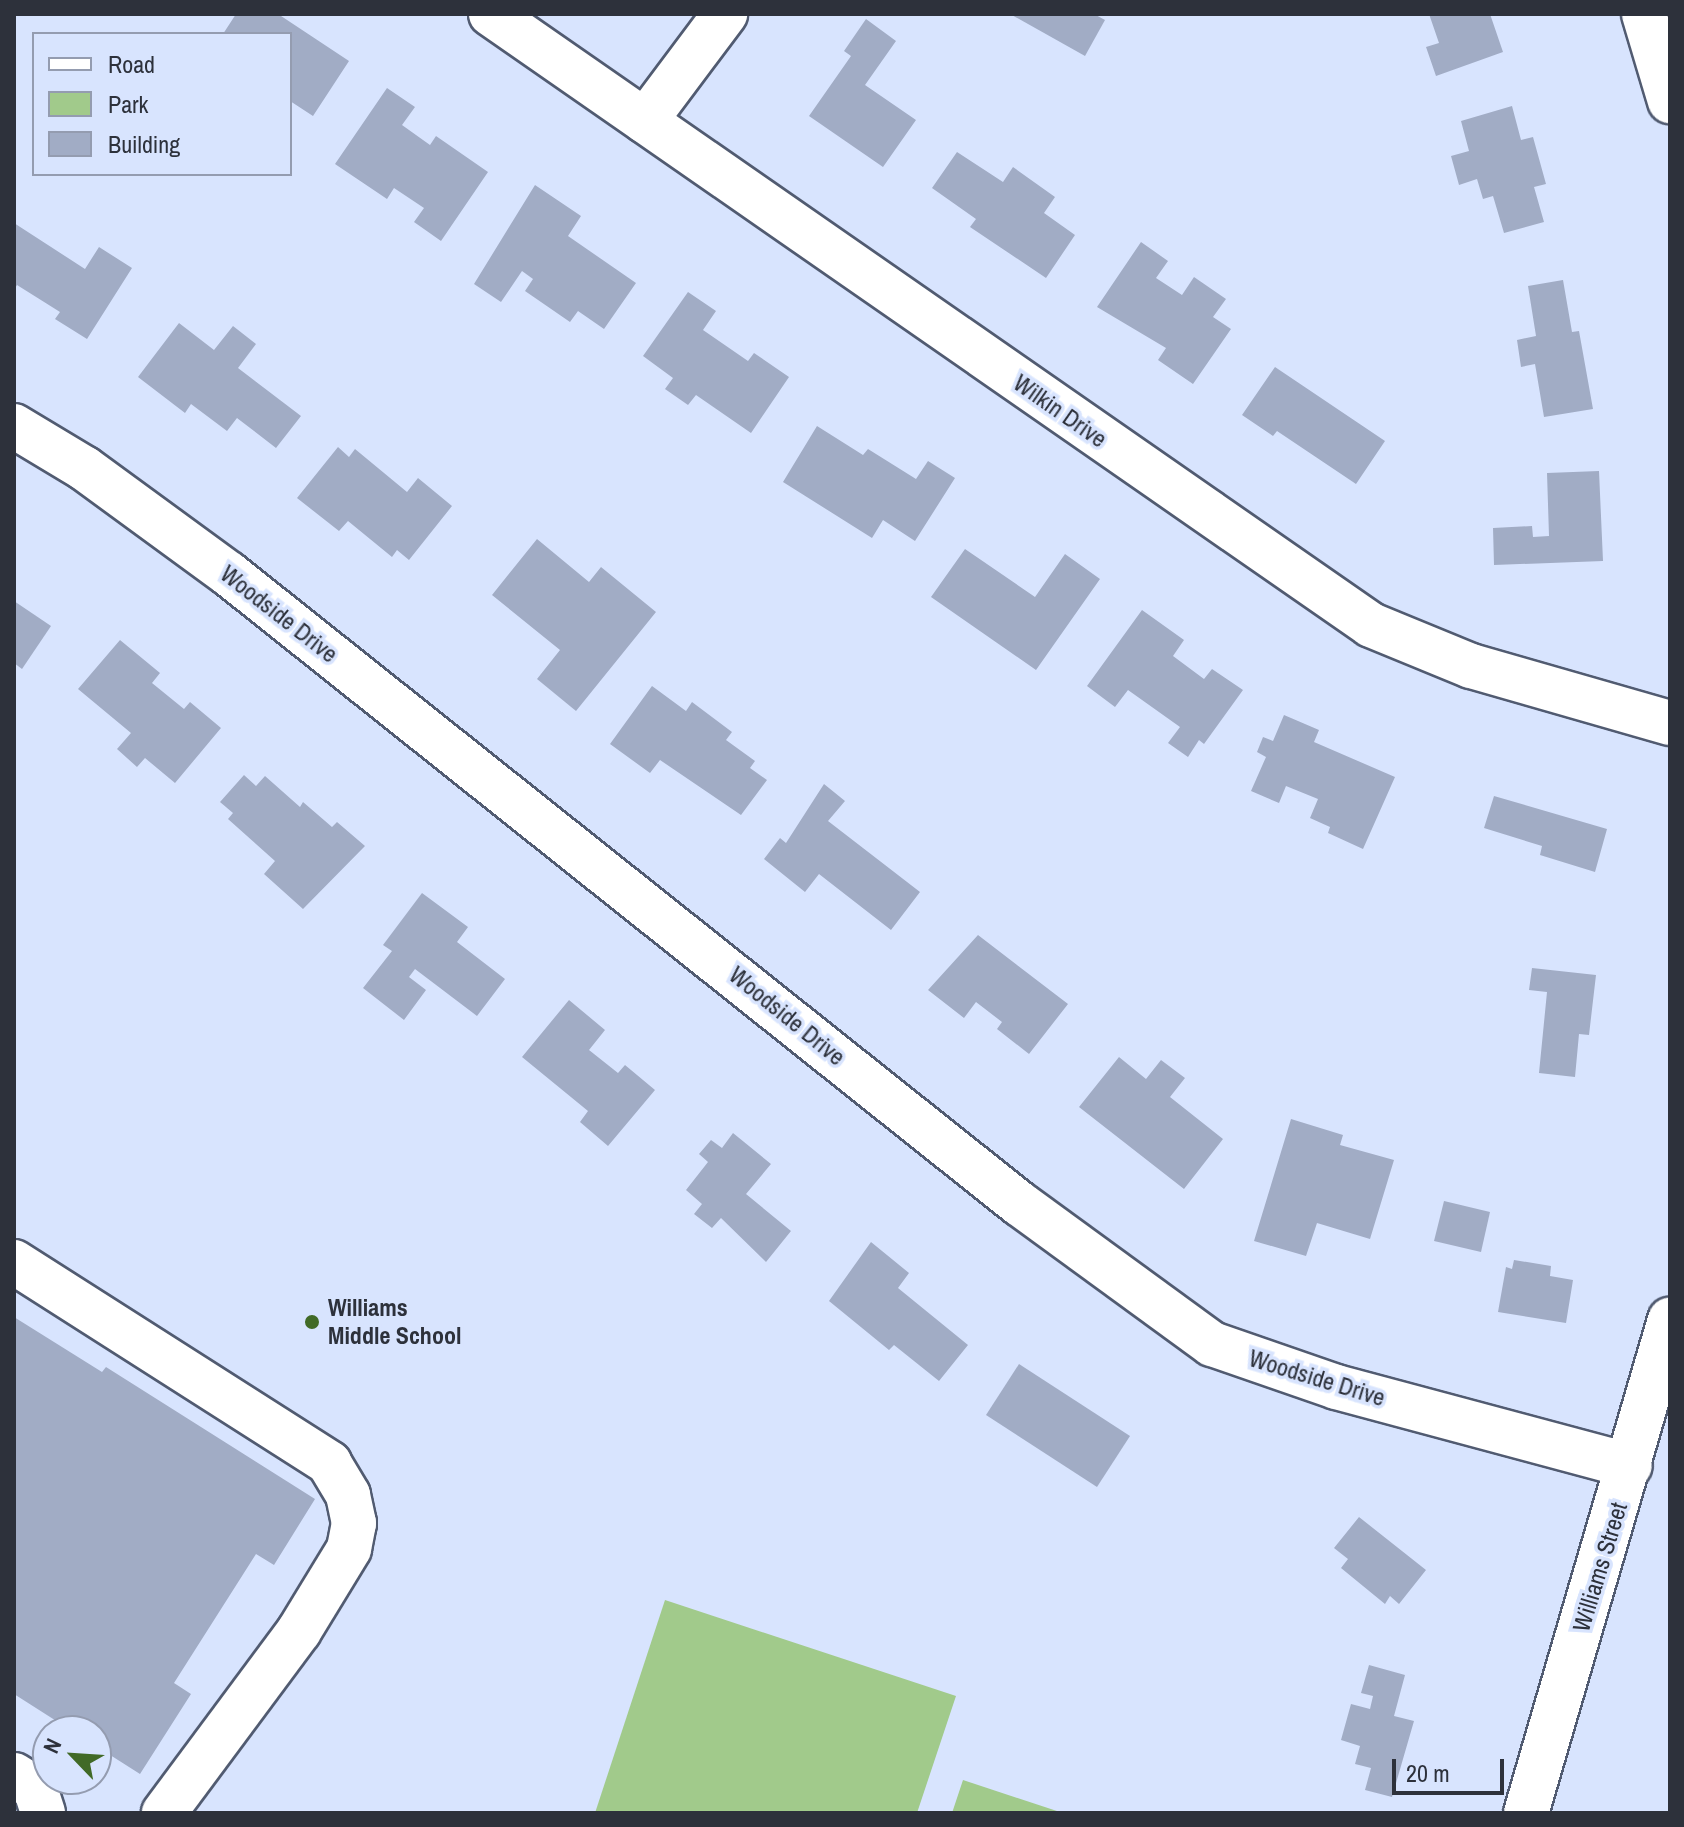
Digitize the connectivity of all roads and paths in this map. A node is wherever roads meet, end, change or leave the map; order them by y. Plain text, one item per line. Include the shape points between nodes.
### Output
1 (491, 14) edge
2 (725, 14) edge
3 (1644, 14) edge
4 (1670, 101) edge
5 (645, 121) junction
6 (14, 426) edge
7 (1670, 723) edge
8 (14, 1262) edge
9 (1670, 1320) edge
10 (1630, 1466) junction
11 (14, 1775) edge
12 (43, 1813) edge
13 (164, 1813) edge
14 (1526, 1813) edge

1 - 5 street, Wilkin Drive
2 - 5 street
3 - 4 street
5 - 7 street, Wilkin Drive via 1371,625 1514,680
6 - 10 street, Woodside Drive via 84,468 229,574 1020,1204 1212,1344 1336,1387
8 - 13 street via 329,1463 348,1495 354,1523 349,1549 299,1631
9 - 10 street, Williams Street
10 - 14 street, Williams Street
11 - 12 street via 35,1788

